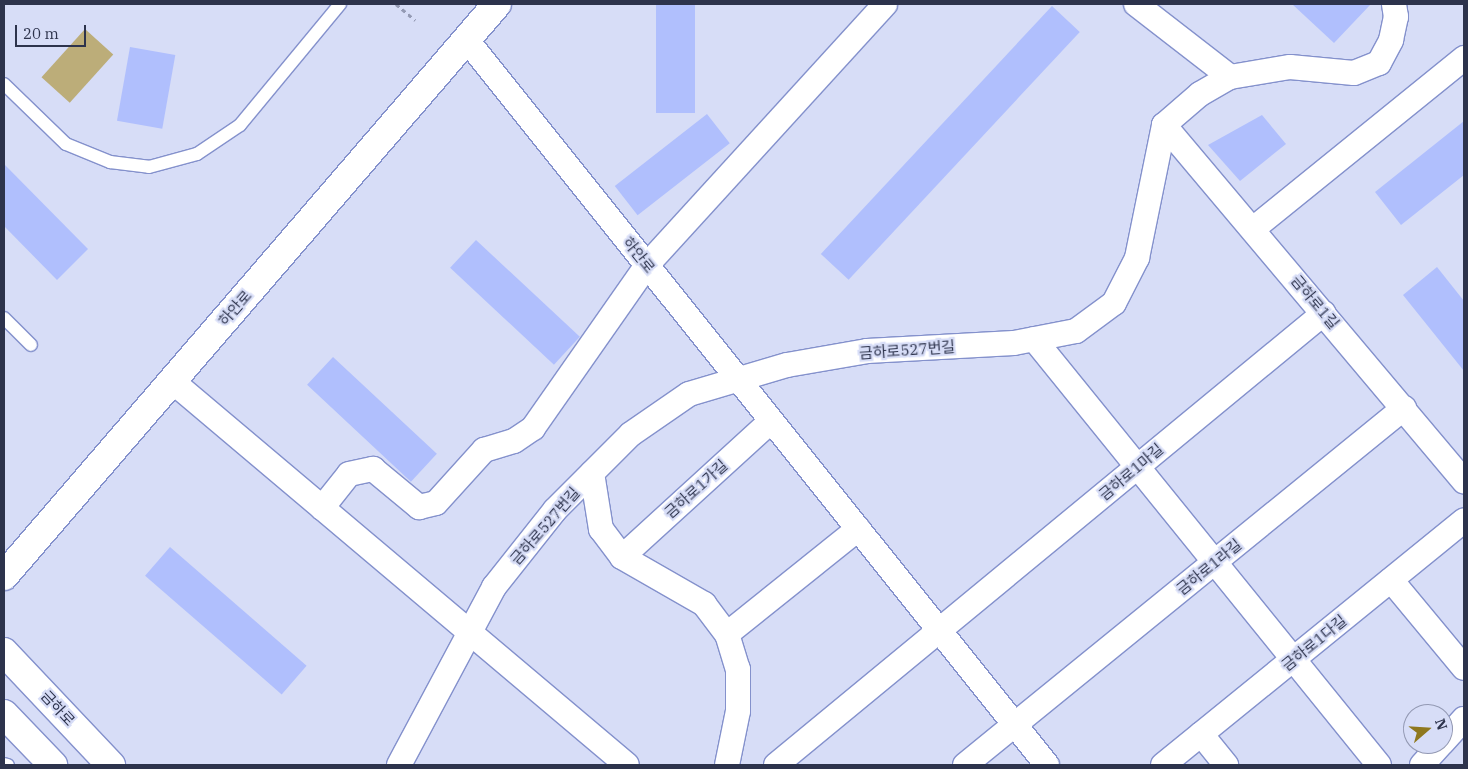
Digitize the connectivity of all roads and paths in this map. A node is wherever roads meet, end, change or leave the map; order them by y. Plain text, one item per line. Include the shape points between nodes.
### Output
1 (340, 4) edge
2 (396, 4) edge
3 (497, 4) edge
4 (885, 4) edge
5 (1136, 4) edge
6 (1394, 4) edge
7 (415, 20) dead end
8 (466, 39) junction
9 (1464, 58) edge
10 (1230, 78) junction
11 (4, 84) edge
12 (1164, 125) junction
13 (1253, 229) junction
14 (647, 265) junction
15 (1324, 313) junction
16 (4, 318) edge
17 (1034, 339) junction
18 (31, 344) dead end
19 (737, 378) junction
20 (172, 382) junction
21 (1404, 408) junction
22 (771, 421) junction
23 (1137, 467) junction
24 (592, 473) junction
25 (1464, 481) edge
26 (322, 508) junction
27 (1464, 520) edge
28 (858, 530) junction
29 (622, 557) junction
30 (1214, 562) junction
31 (4, 576) edge
32 (1391, 580) junction
33 (468, 631) junction
34 (939, 631) junction
35 (727, 634) junction
36 (4, 652) edge
37 (1293, 660) junction
38 (1464, 668) edge
39 (4, 714) edge
40 (1464, 718) edge
41 (1014, 725) junction
42 (1453, 730) edge
43 (1201, 734) junction
44 (1432, 754) edge
45 (4, 764) edge
46 (8, 765) edge
47 (53, 765) edge
48 (111, 765) edge
49 (399, 765) edge
50 (627, 765) edge
51 (727, 765) edge
52 (776, 765) edge
53 (966, 765) edge
54 (1046, 765) edge
55 (1163, 765) edge
56 (1226, 765) edge
57 (1378, 765) edge
58 (1422, 765) edge

1 - 11 lane via 240,125 197,154 149,168 110,162 66,144
2 - 7 path
3 - 8 main road, 하안로
4 - 14 street
5 - 10 street
6 - 10 street via 1396,17 1391,40 1379,63 1354,72 1290,67
8 - 14 street, 하안로
8 - 20 main road, 하안로
9 - 13 street
10 - 12 street via 1200,94
12 - 13 street, 금하로1길
12 - 17 street, 금하로527번길 via 1137,258 1114,303 1076,331
13 - 15 street, 금하로1길
14 - 19 street, 하안로
14 - 26 street via 534,428 514,441 484,450 436,503 419,507 373,469 349,474
15 - 21 street, 금하로1길
15 - 23 street, 금하로1마길
16 - 18 lane
17 - 19 street, 금하로527번길 via 867,351
17 - 23 street
19 - 22 street
19 - 24 street, 금하로527번길 via 688,394 631,434
20 - 26 street
20 - 31 main road, 하안로
21 - 25 street, 금하로1길
21 - 30 street, 금하로1라길
22 - 28 street
22 - 29 street, 금하로1가길
23 - 30 street
23 - 34 street, 금하로1마길
24 - 29 street via 601,529
24 - 33 street, 금하로527번길 via 555,510 494,587
26 - 33 street
27 - 32 street, 금하로1다길
28 - 34 street
28 - 35 street
29 - 35 street via 704,604
30 - 37 street
30 - 41 street, 금하로1라길
32 - 37 street, 금하로1다길
32 - 38 street
33 - 49 street, 금하로527번길
33 - 50 street
34 - 41 street
34 - 52 street, 금하로1마길
35 - 51 street via 738,669 738,711
36 - 48 main road, 금하로
37 - 43 street, 금하로1다길
37 - 57 street
39 - 47 main road
40 - 42 street
41 - 53 street, 금하로1라길
41 - 54 street
43 - 55 street, 금하로1다길
43 - 56 street
44 - 58 street
45 - 46 lane

